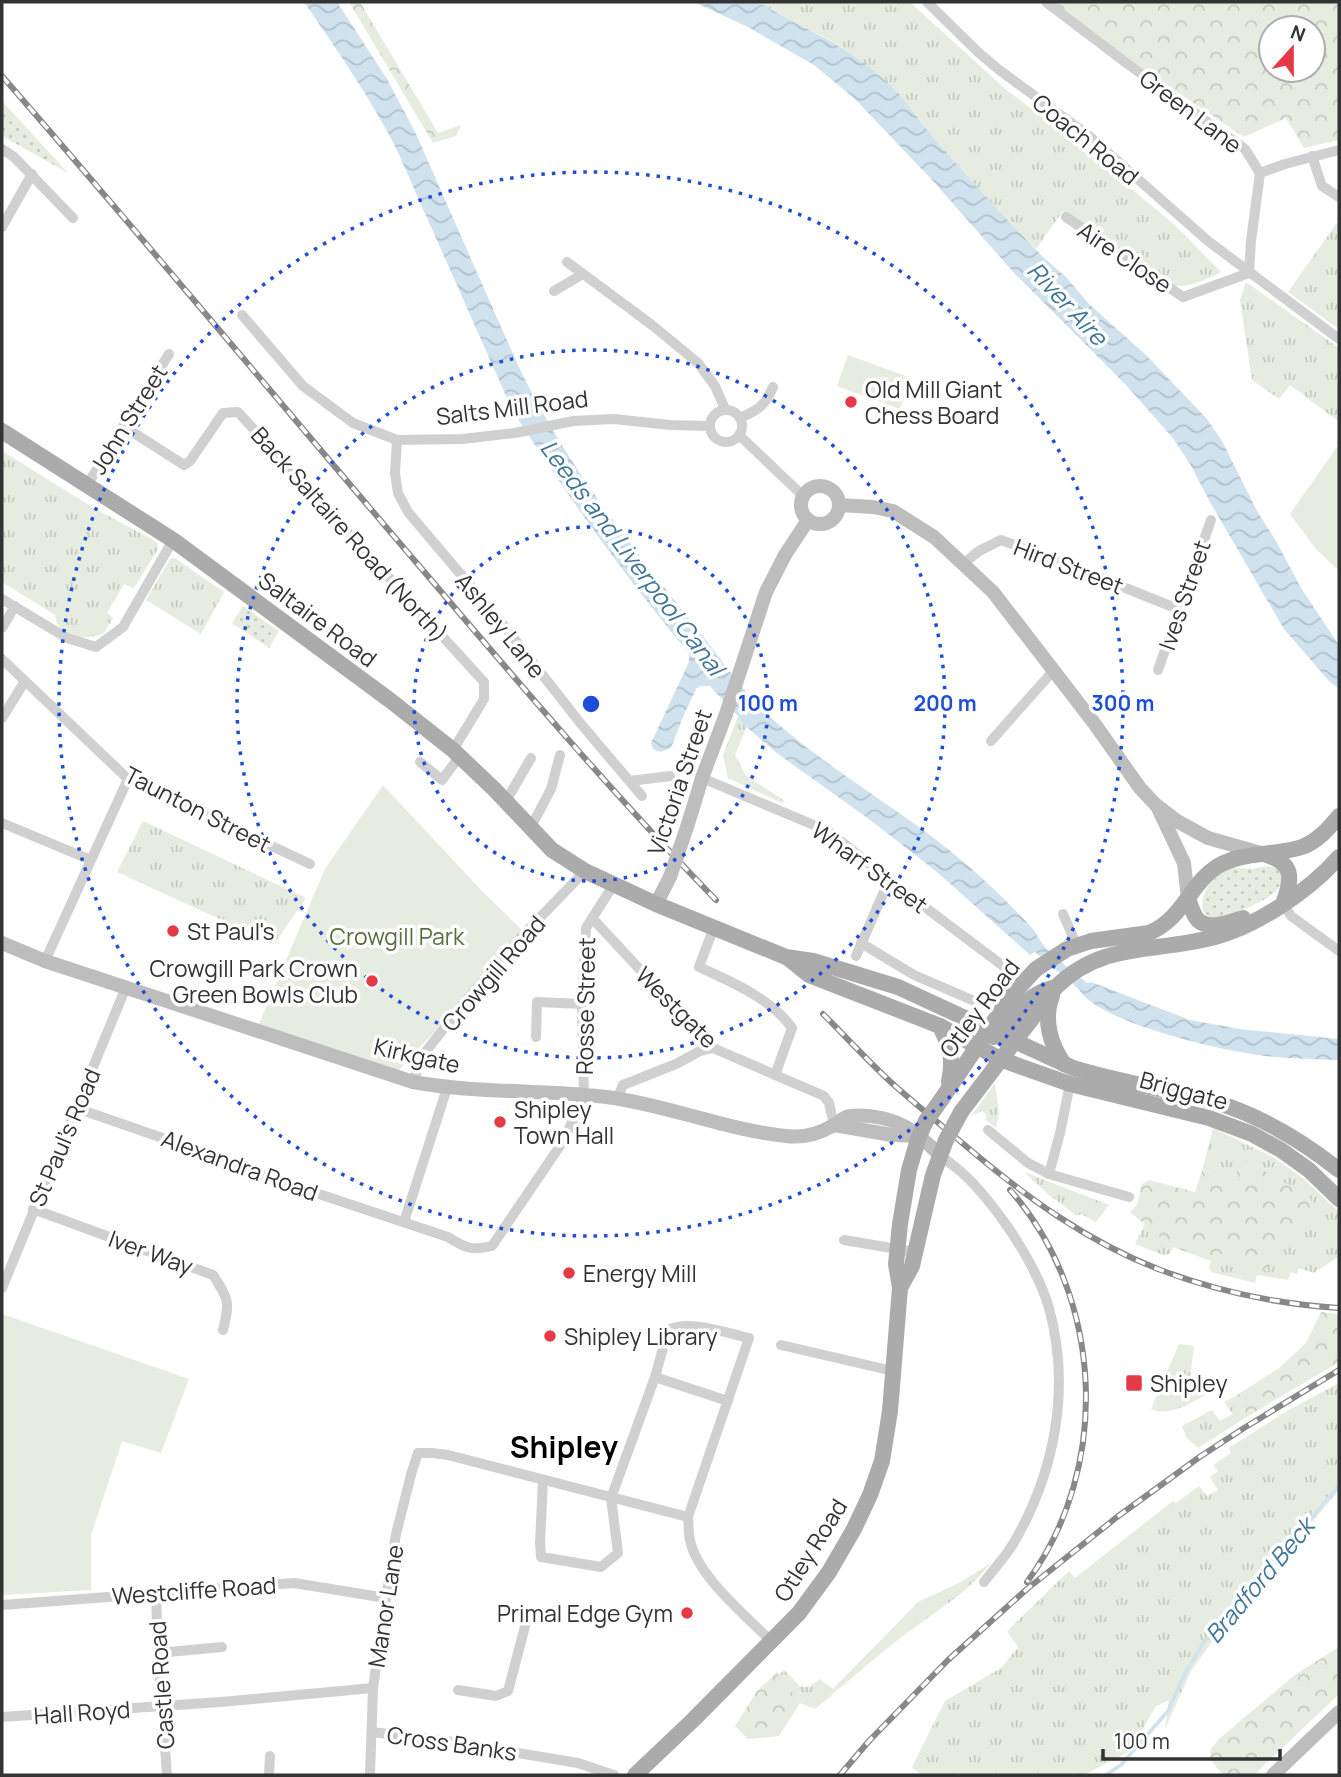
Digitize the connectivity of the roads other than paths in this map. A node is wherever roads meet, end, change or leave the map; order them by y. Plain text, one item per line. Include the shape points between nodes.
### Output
1 (927, 2) edge
2 (1046, 2) edge
3 (2, 149) edge
4 (1339, 150) edge
5 (1312, 156) junction
6 (1260, 173) junction
7 (32, 174) junction
8 (1339, 197) edge
9 (1066, 217) dead end
10 (73, 218) dead end
11 (2, 228) edge
12 (566, 262) dead end
13 (1249, 272) junction
14 (583, 274) junction
15 (554, 291) dead end
16 (242, 315) dead end
17 (1339, 339) edge
18 (169, 354) dead end
19 (773, 387) dead end
20 (725, 409) junction
21 (740, 418) junction
22 (123, 426) junction
23 (709, 426) junction
24 (2, 431) edge
25 (739, 435) junction
26 (397, 440) junction
27 (87, 485) junction
28 (803, 496) junction
29 (839, 505) junction
30 (808, 520) junction
31 (1211, 520) dead end
32 (173, 540) junction
33 (964, 564) junction
34 (2, 599) edge
35 (15, 606) junction
36 (1178, 609) junction
37 (2, 628) edge
38 (2, 659) edge
39 (1054, 670) junction
40 (1158, 670) dead end
41 (25, 681) junction
42 (2, 718) edge
43 (991, 741) dead end
44 (456, 753) junction
45 (560, 755) dead end
46 (531, 758) dead end
47 (420, 762) dead end
48 (670, 776) dead end
49 (702, 778) junction
50 (128, 779) junction
51 (629, 781) junction
52 (642, 796) dead end
53 (506, 801) junction
54 (1155, 804) junction
55 (1339, 816) edge
56 (2, 823) edge
57 (531, 827) junction
58 (1261, 853) junction
59 (1339, 857) edge
60 (91, 860) junction
61 (310, 864) dead end
62 (585, 871) junction
63 (890, 880) junction
64 (614, 884) junction
65 (1188, 899) junction
66 (656, 904) junction
67 (1283, 904) junction
68 (1063, 914) dead end
69 (592, 918) junction
70 (1259, 918) junction
71 (715, 927) junction
72 (2, 943) edge
73 (861, 943) junction
74 (1072, 948) junction
75 (1339, 951) edge
76 (856, 956) dead end
77 (786, 957) junction
78 (45, 961) junction
79 (1023, 982) junction
80 (126, 987) junction
81 (1056, 987) junction
82 (972, 999) dead end
83 (582, 1004) junction
84 (940, 1026) junction
85 (1001, 1034) junction
86 (536, 1037) dead end
87 (976, 1046) junction
88 (713, 1048) junction
89 (1000, 1059) junction
90 (1064, 1064) junction
91 (775, 1075) junction
92 (413, 1082) junction
93 (1070, 1084) junction
94 (447, 1088) junction
95 (944, 1094) junction
96 (583, 1095) junction
97 (617, 1098) junction
98 (76, 1108) junction
99 (834, 1125) junction
100 (923, 1128) junction
101 (988, 1130) dead end
102 (942, 1147) junction
103 (1339, 1170) edge
104 (1049, 1174) junction
105 (1129, 1197) dead end
106 (1339, 1199) edge
107 (33, 1209) junction
108 (404, 1222) junction
109 (844, 1240) dead end
110 (897, 1249) junction
111 (915, 1252) junction
112 (2, 1288) edge
113 (900, 1288) junction
114 (223, 1330) dead end
115 (781, 1345) dead end
116 (893, 1371) junction
117 (655, 1377) junction
118 (729, 1401) junction
119 (543, 1480) junction
120 (611, 1498) junction
121 (688, 1517) junction
122 (984, 1582) dead end
123 (156, 1594) junction
124 (386, 1598) junction
125 (2, 1605) edge
126 (530, 1611) dead end
127 (772, 1642) junction
128 (222, 1647) dead end
129 (158, 1653) junction
130 (373, 1688) junction
131 (457, 1690) dead end
132 (163, 1706) junction
133 (1339, 1712) edge
134 (2, 1717) edge
135 (372, 1732) junction
136 (270, 1756) dead end
137 (167, 1775) edge
138 (269, 1775) edge
139 (370, 1775) edge
140 (614, 1775) edge
141 (635, 1775) edge
142 (1273, 1775) edge

1 - 13 street, Coach Road via 998,69 1089,136 1182,220
2 - 6 street, Green Lane via 1245,149
3 - 7 street
4 - 5 street
5 - 6 street
5 - 8 street via 1322,186
6 - 13 street, Green Lane
7 - 10 street
7 - 11 street
9 - 13 street, Aire Close via 1183,297
12 - 14 street
13 - 17 street
14 - 15 street
14 - 20 street via 698,363
16 - 26 street, Salts Mill Road via 303,386 353,423
18 - 22 street, John Street
19 - 21 street via 756,411
20 - 21 street
20 - 23 street via 712,416
21 - 25 street
22 - 27 street, John Street
22 - 44 street, Back Saltaire Road (North) via 184,465 223,413 238,412 484,682 484,699
23 - 25 street, Salts Mill Road via 719,440 731,441
23 - 26 street, Salts Mill Road via 614,419 462,439
24 - 27 main road, Saltaire Road
25 - 28 street
26 - 51 street, Ashley Lane via 398,493 408,512
27 - 32 main road, Saltaire Road
28 - 29 street via 814,487 823,487 835,493
28 - 30 street via 802,512
29 - 30 street via 830,521 817,524
29 - 33 street via 893,512 934,537
30 - 49 street, Victoria Street via 766,592
31 - 36 street, Ives Street
32 - 35 street via 123,627 96,647 68,638
32 - 44 main road, Saltaire Road
33 - 36 street, Hird Street via 1001,540
33 - 39 street via 993,592
34 - 35 street
35 - 37 street
36 - 40 street, Ives Street
38 - 41 street, Taunton Street
39 - 43 street
39 - 54 street
41 - 42 street
41 - 50 street, Taunton Street
44 - 47 street via 442,780
44 - 53 main road, Saltaire Road
45 - 57 street via 551,789
46 - 53 street
48 - 51 street
49 - 63 street, Wharf Street via 828,831
49 - 66 street, Victoria Street, bridge via 670,877
50 - 60 street
50 - 61 street, Taunton Street
51 - 52 street, Ashley Lane
53 - 57 main road, Saltaire Road
54 - 58 street via 1208,838
54 - 65 street via 1184,863
55 - 58 main road, Otley Road via 1314,841
56 - 60 street
57 - 62 main road, Saltaire Road via 552,850
58 - 65 main road, Otley Road via 1218,866
58 - 67 main road via 1288,870
59 - 67 main road, Otley Road
60 - 78 street
62 - 64 main road, Saltaire Road
62 - 92 street, Crowgill Road via 467,999 423,1055
63 - 73 street
63 - 79 street, Wharf Street
64 - 66 main road, Saltaire Road
64 - 69 street
65 - 70 main road via 1196,918 1205,924
65 - 74 main road, Otley Road via 1166,924 1149,933
66 - 71 main road, Saltaire Road
67 - 70 main road, Otley Road
67 - 75 street via 1291,916
68 - 74 street
69 - 83 street, Rosse Street via 586,928
69 - 88 street, Westgate
70 - 81 main road, Otley Road via 1216,937 1107,955
71 - 77 main road, Saltaire Road
71 - 91 street via 699,967 747,989 792,1028
72 - 78 street, Kirkgate
73 - 76 street
73 - 82 street via 914,975
74 - 79 main road, Otley Road
77 - 84 main road, Briggate via 809,975
77 - 85 main road, Briggate via 898,987
78 - 80 street, Kirkgate
79 - 85 main road, Otley Road
80 - 92 street, Kirkgate
80 - 98 street, St Paul's Road
81 - 85 main road, Otley Road
81 - 90 main road via 1048,1020 1051,1039
83 - 86 street via 537,1002
83 - 96 street, Rosse Street
84 - 87 main road, Briggate
84 - 95 main road via 953,1066
85 - 87 main road, Otley Road
85 - 89 main road, Otley Road
85 - 90 main road, Briggate
87 - 89 main road, Briggate
87 - 95 main road, Otley Road
88 - 91 street, Westgate
88 - 97 street via 623,1085
89 - 93 main road, Briggate
89 - 102 main road, Otley Road, bridge
90 - 103 main road, Briggate via 1231,1108 1272,1125
91 - 99 street, Westgate via 824,1096
92 - 94 street, Kirkgate
93 - 104 street
93 - 106 main road, Briggate via 1244,1131 1309,1170
94 - 96 street, Kirkgate
94 - 108 street
95 - 100 main road, Otley Road, bridge
96 - 97 street, Kirkgate
96 - 108 street, Alexandra Road via 564,1140 492,1246 469,1249
97 - 99 street, Kirkgate via 730,1127 787,1136 809,1136
98 - 107 street, St Paul's Road
98 - 108 street, Alexandra Road
99 - 100 street, Kirkgate via 892,1135
100 - 102 street
100 - 110 main road, Otley Road via 909,1170
101 - 104 street
102 - 111 main road, Otley Road
102 - 122 street via 1017,1242 1049,1306 1055,1334 1057,1423 1053,1448 1032,1508 1013,1544
104 - 105 street
107 - 112 street, St Paul's Road
107 - 114 street, Iver Way via 213,1275 228,1303
109 - 110 street
110 - 111 street
110 - 113 main road, Otley Road
111 - 113 main road, Otley Road
113 - 116 main road, Otley Road
115 - 116 street
116 - 127 main road, Otley Road via 882,1461 870,1494 829,1572
117 - 118 street
117 - 118 street via 668,1330 676,1326 749,1338
117 - 120 street
118 - 121 street
119 - 120 street
119 - 120 street via 541,1557 601,1567 618,1553
119 - 124 street, Manor Lane via 448,1455 418,1454 396,1534
120 - 121 street
121 - 127 street via 691,1544 702,1568
123 - 124 street, Westcliffe Road via 294,1583
123 - 125 street, Westcliffe Road
123 - 129 street, Castle Road
124 - 130 street, Manor Lane
126 - 131 street via 508,1691 496,1696
127 - 141 main road, Otley Road
128 - 129 street
129 - 132 street, Castle Road
130 - 132 street, Hall Royd
130 - 135 street, Manor Lane
132 - 134 street, Hall Royd
132 - 137 street, Castle Road
133 - 142 street
135 - 139 street, Manor Lane
135 - 140 street, Cross Banks via 579,1763
136 - 138 street

